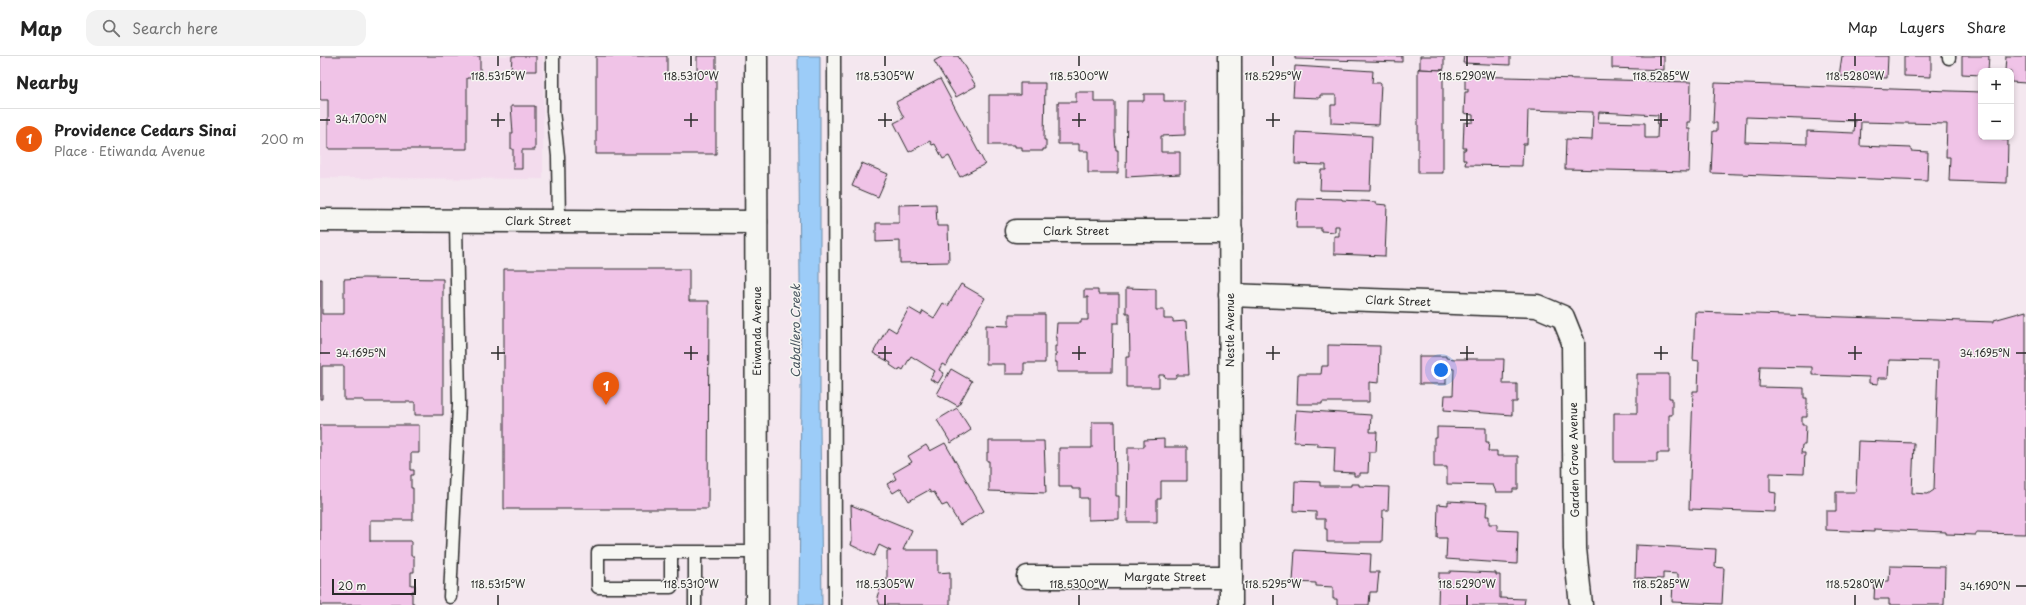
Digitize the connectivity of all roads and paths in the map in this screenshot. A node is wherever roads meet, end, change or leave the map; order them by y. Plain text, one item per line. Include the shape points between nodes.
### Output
1 (553, 56) edge
2 (756, 56) edge
3 (834, 56) edge
4 (1230, 56) edge
5 (320, 220) edge
6 (456, 221) junction
7 (559, 221) junction
8 (756, 222) junction
9 (1016, 231) dead end
10 (1231, 231) junction
11 (1230, 295) junction
12 (1563, 317) joint
13 (757, 552) junction
14 (671, 553) junction
15 (695, 553) junction
16 (1028, 577) dead end
17 (1231, 577) junction
18 (450, 596) dead end
19 (695, 605) edge
20 (757, 605) edge
21 (835, 605) edge
22 (1231, 605) edge
23 (1581, 605) edge

1 - 7 lane
2 - 8 street, Etiwanda Avenue
3 - 21 lane
4 - 10 street, Nestle Avenue
5 - 6 street, Clark Street
6 - 7 street, Clark Street
6 - 18 lane via 459,404
7 - 8 street, Clark Street
8 - 13 street, Etiwanda Avenue
9 - 10 street, Clark Street
10 - 11 street, Nestle Avenue
11 - 12 street, Clark Street via 1537,306
11 - 17 street, Nestle Avenue
12 - 23 street, Garden Grove Avenue via 1573,342 1575,549
13 - 15 lane
13 - 20 street, Etiwanda Avenue
14 - 14 lane via 598,552 598,587 671,587
14 - 15 lane
15 - 19 lane
16 - 17 street, Margate Street
17 - 22 street, Nestle Avenue

